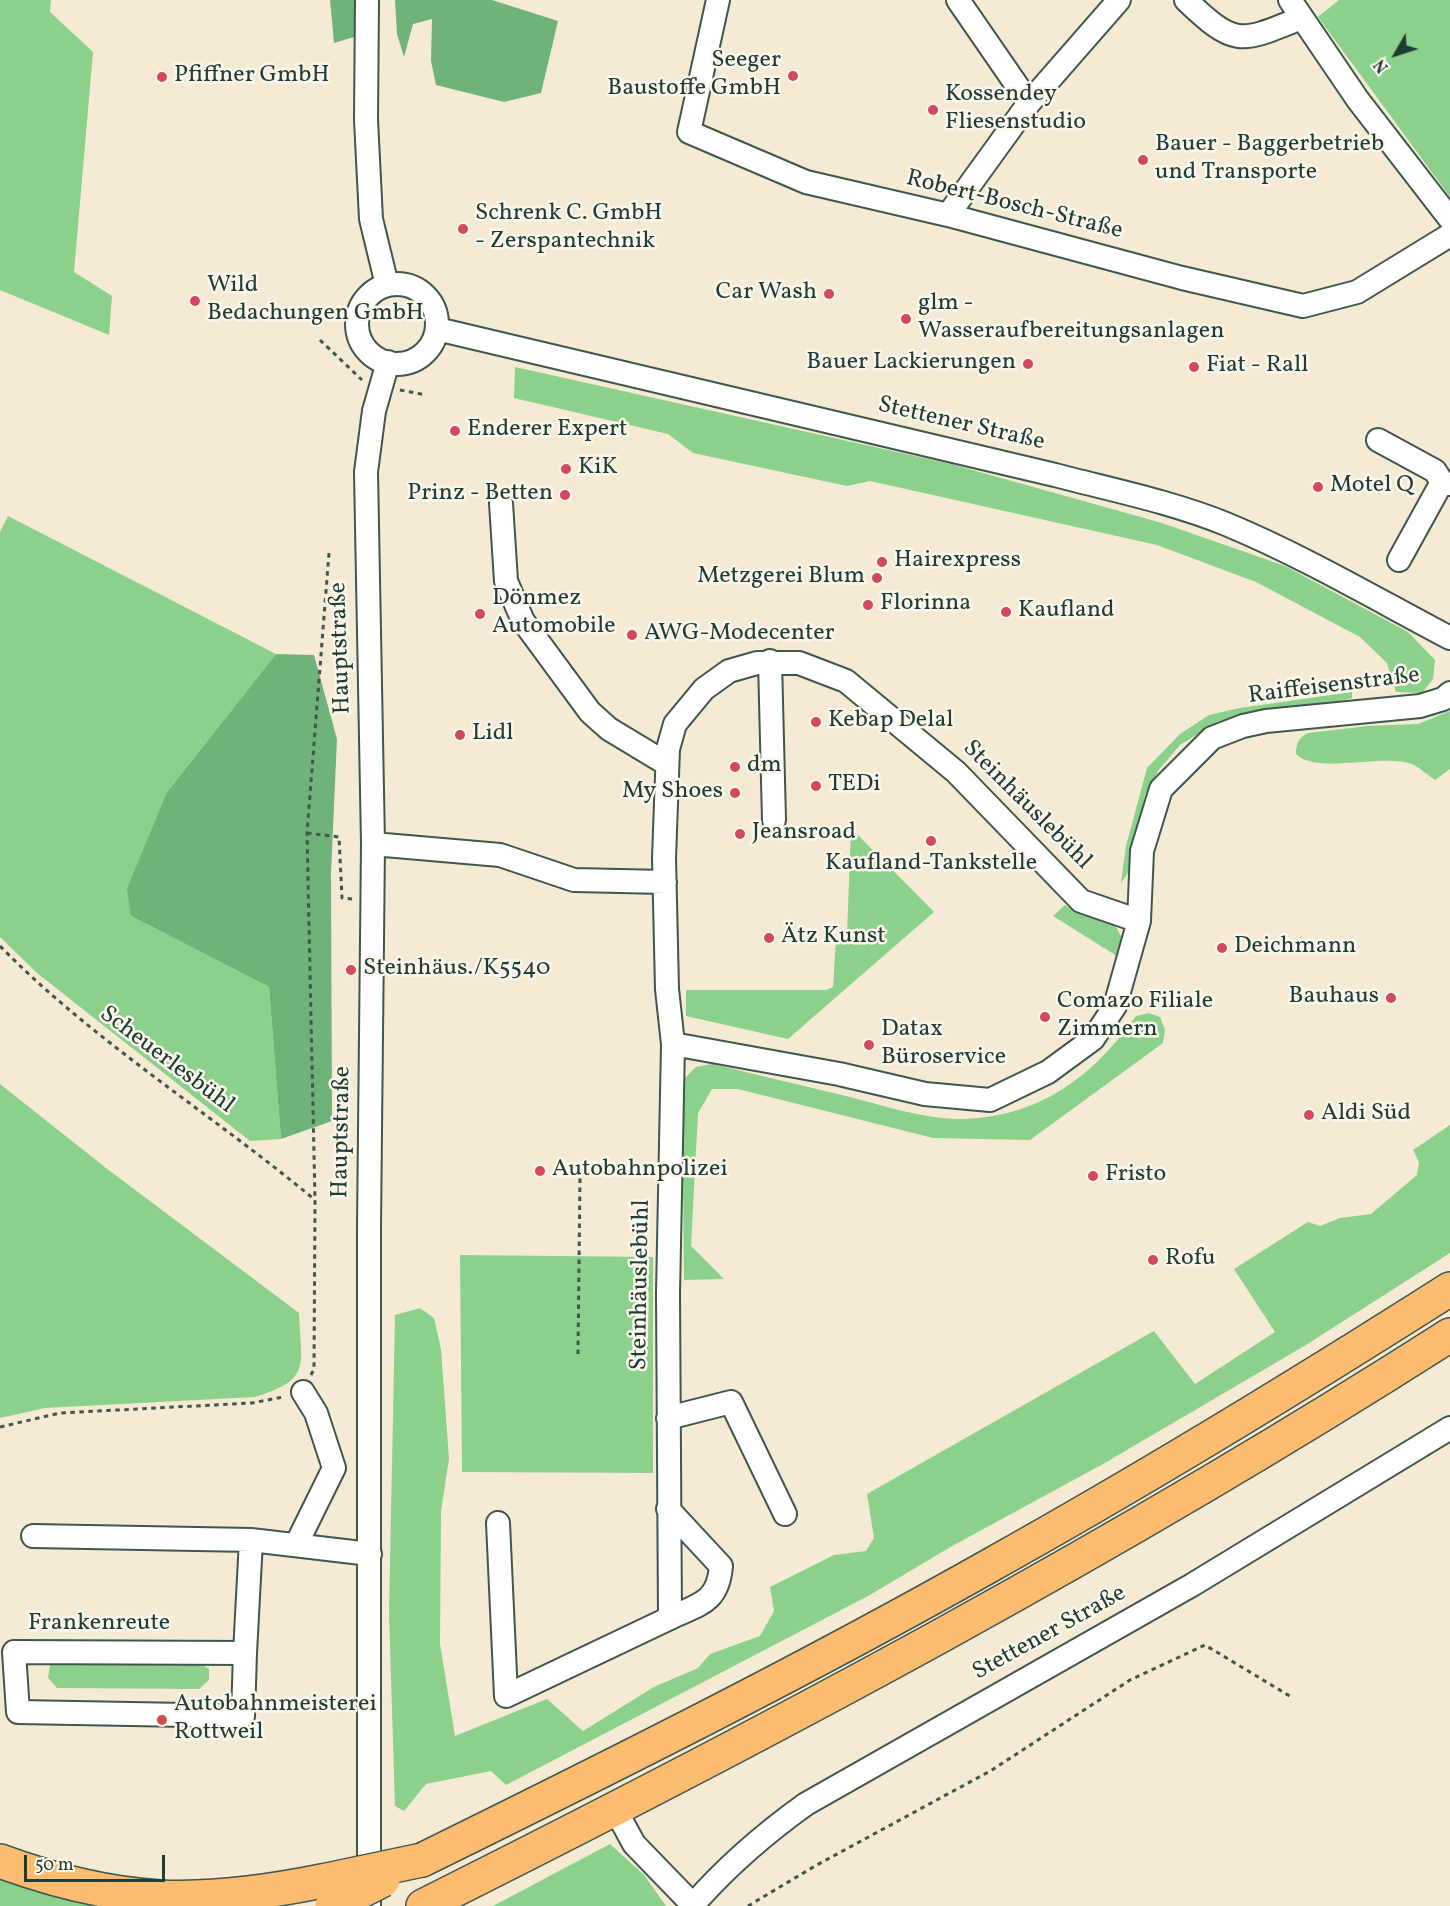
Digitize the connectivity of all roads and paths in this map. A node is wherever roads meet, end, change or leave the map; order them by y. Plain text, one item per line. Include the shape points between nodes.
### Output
1 (367, 0) edge
2 (718, 0) edge
3 (958, 0) edge
4 (1119, 0) edge
5 (1185, 0) edge
6 (1295, 9) edge
7 (1029, 103) junction
8 (948, 215) junction
9 (1450, 219) edge
10 (1450, 235) edge
11 (387, 285) junction
12 (437, 329) junction
13 (388, 362) junction
14 (1378, 440) dead end
15 (1446, 483) edge
16 (501, 503) dead end
17 (329, 554) dead end
18 (1399, 560) dead end
19 (1450, 638) edge
20 (770, 661) junction
21 (1450, 693) edge
22 (667, 764) junction
23 (774, 820) dead end
24 (307, 833) junction
25 (373, 843) junction
26 (665, 882) junction
27 (372, 900) junction
28 (1139, 921) junction
29 (0, 946) edge
30 (673, 1044) junction
31 (580, 1176) dead end
32 (315, 1200) junction
33 (1450, 1288) edge
34 (1450, 1335) edge
35 (578, 1354) dead end
36 (303, 1392) junction
37 (668, 1418) junction
38 (0, 1427) edge
39 (1450, 1428) edge
40 (668, 1509) junction
41 (784, 1514) dead end
42 (498, 1523) dead end
43 (33, 1536) dead end
44 (251, 1540) junction
45 (296, 1545) junction
46 (370, 1554) junction
47 (670, 1618) junction
48 (245, 1653) junction
49 (1293, 1698) dead end
50 (9, 1713) edge
51 (615, 1809) junction
52 (0, 1861) edge
53 (327, 1894) edge
54 (693, 1905) edge
55 (369, 1906) edge
56 (423, 1906) edge
57 (748, 1906) edge

1 - 11 street via 366,120 371,219
2 - 8 street, Robert-Bosch-Straße via 689,132 806,182
3 - 7 street
4 - 7 street
5 - 6 street via 1216,28 1254,37
6 - 9 street via 1358,100
7 - 8 street
8 - 10 street, Robert-Bosch-Straße via 1303,306 1357,292
11 - 12 street via 406,285 424,294 432,304
11 - 13 street via 369,295 358,323 359,334 370,352
12 - 13 street via 420,357
12 - 19 street, Stettener Straße via 1044,472 1151,501 1225,524 1293,555
13 - 25 street, Hauptstraße via 374,411 366,472
14 - 15 street via 1435,471
15 - 18 street
16 - 22 street via 506,580 523,621 590,712 609,729
17 - 24 path
20 - 22 street, Steinhäuslebühl via 729,671 704,689 675,723
20 - 23 street
20 - 28 street, Steinhäuslebühl via 799,663 846,681 956,772 1081,901
21 - 28 street, Raiffeisenstraße via 1420,705 1266,721 1212,738 1158,793 1142,850
22 - 26 street, Steinhäuslebühl
24 - 27 path via 339,837 342,898
24 - 32 path
25 - 26 street via 500,855 574,880
25 - 27 street, Hauptstraße
26 - 30 street, Steinhäuslebühl via 667,989
27 - 46 street, Hauptstraße
28 - 30 street, Raiffeisenstraße via 1115,1006 1093,1039 1048,1072 990,1100 925,1094
29 - 32 path, Scheuerlesbühl via 110,1041
30 - 37 street, Steinhäuslebühl
31 - 35 path
32 - 36 path via 314,1369
33 - 53 highway, bridge via 1317,1372 985,1569 630,1758 422,1860
34 - 51 highway via 1066,1566
36 - 38 path via 252,1403 60,1413
36 - 45 street via 316,1413 334,1468
37 - 40 street, Steinhäuslebühl
37 - 41 street via 731,1402
39 - 54 street, Stettener Straße via 1192,1585 806,1804 765,1834
40 - 47 street, Steinhäuslebühl
40 - 47 street via 721,1566 719,1584 709,1600
42 - 47 street via 506,1696
43 - 44 street
44 - 45 street
44 - 48 street, Frankenreute
45 - 46 street
46 - 55 street, Hauptstraße
48 - 50 street, Frankenreute via 14,1652
48 - 50 street, Frankenreute via 243,1716
49 - 57 path via 1205,1645 1130,1680 992,1770
51 - 54 street via 634,1844
51 - 56 highway
52 - 53 highway via 57,1882 154,1902

